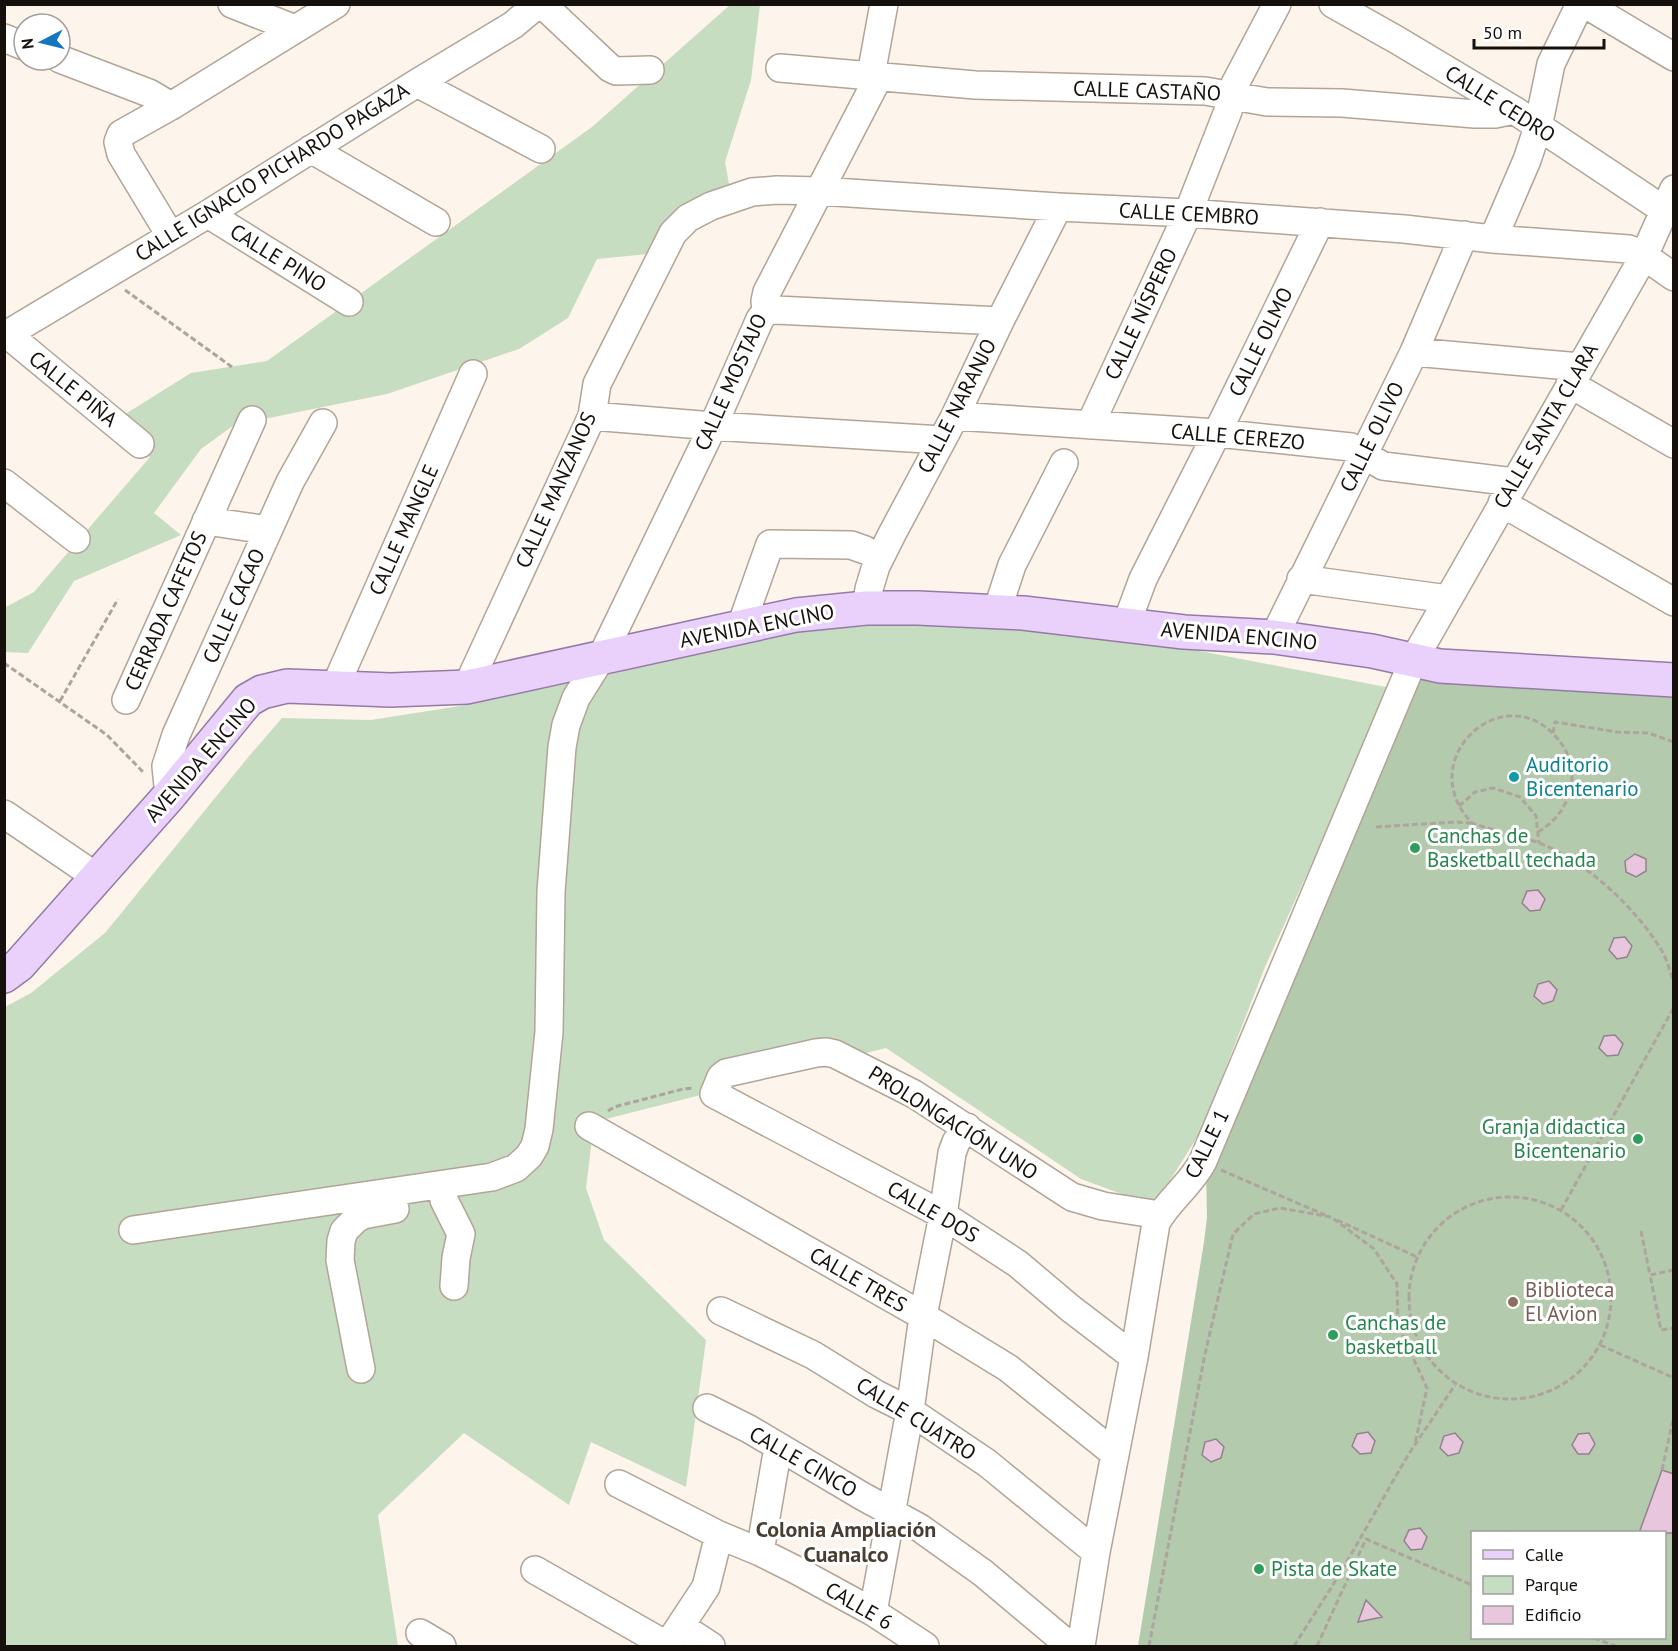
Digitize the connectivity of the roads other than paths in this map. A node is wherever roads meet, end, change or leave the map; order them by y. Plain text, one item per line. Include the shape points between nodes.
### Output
1 (232, 4) edge
2 (336, 4) edge
3 (540, 4) edge
4 (884, 4) edge
5 (1277, 4) edge
6 (1333, 4) edge
7 (1582, 4) edge
8 (295, 29) junction
9 (1674, 57) edge
10 (72, 64) edge
11 (780, 68) dead end
12 (650, 70) dead end
13 (875, 75) junction
14 (417, 82) junction
15 (1233, 95) junction
16 (171, 106) junction
17 (1514, 110) junction
18 (1538, 127) junction
19 (311, 149) junction
20 (541, 149) dead end
21 (820, 190) junction
22 (733, 198) joint
23 (1669, 199) edge
24 (1058, 207) junction
25 (1188, 213) junction
26 (208, 214) junction
27 (436, 222) dead end
28 (1320, 222) junction
29 (170, 235) junction
30 (1464, 235) junction
31 (1492, 239) junction
32 (1644, 256) junction
33 (1674, 277) edge
34 (349, 302) dead end
35 (766, 311) junction
36 (1000, 321) junction
37 (6, 335) edge
38 (1414, 352) junction
39 (473, 374) dead end
40 (1575, 376) junction
41 (592, 416) junction
42 (955, 416) junction
43 (252, 420) dead end
44 (323, 423) dead end
45 (1090, 425) junction
46 (713, 426) junction
47 (1217, 433) junction
48 (942, 440) junction
49 (140, 444) dead end
50 (1674, 444) edge
51 (1365, 454) junction
52 (1064, 463) dead end
53 (4, 483) edge
54 (1508, 492) junction
55 (206, 521) junction
56 (268, 530) junction
57 (76, 539) dead end
58 (865, 550) dead end
59 (1301, 579) junction
60 (1448, 599) junction
61 (1674, 602) edge
62 (867, 608) junction
63 (997, 611) junction
64 (1126, 625) junction
65 (741, 626) junction
66 (1274, 636) junction
67 (601, 658) junction
68 (1413, 661) junction
69 (1674, 680) edge
70 (335, 687) junction
71 (467, 687) junction
72 (126, 700) dead end
73 (168, 796) junction
74 (4, 814) edge
75 (98, 878) junction
76 (5, 976) edge
77 (714, 1094) joint
78 (589, 1126) road end
79 (967, 1127) junction
80 (452, 1191) junction
81 (943, 1215) junction
82 (1160, 1215) junction
83 (133, 1230) dead end
84 (454, 1286) dead end
85 (721, 1311) dead end
86 (923, 1317) junction
87 (1134, 1357) junction
88 (361, 1369) dead end
89 (707, 1408) dead end
90 (910, 1411) junction
91 (778, 1447) junction
92 (1114, 1453) junction
93 (619, 1484) dead end
94 (891, 1512) junction
95 (719, 1535) junction
96 (760, 1552) junction
97 (1096, 1552) junction
98 (536, 1570) dead end
99 (873, 1612) junction
100 (672, 1640) edge
101 (711, 1647) edge
102 (925, 1647) edge
103 (1070, 1647) edge
104 (1080, 1647) edge

1 - 8 street
2 - 8 street
3 - 12 street via 610,68
3 - 14 street, CALLE IGNACIO PICHARDO PAGAZA via 513,25
4 - 13 street, CALLE MOSTAJO
5 - 15 street, CALLE NÍSPERO via 1242,68
6 - 17 street, CALLE CEDRO
7 - 9 street
7 - 18 street via 1551,64
8 - 16 street
10 - 16 street via 149,93
11 - 13 street, CALLE CASTAÑO
13 - 15 street, CALLE CASTAÑO via 975,85
13 - 21 street, CALLE MOSTAJO
14 - 19 street, CALLE IGNACIO PICHARDO PAGAZA
14 - 20 street
15 - 17 street, CALLE CASTAÑO via 1268,102 1475,114
15 - 25 street, CALLE NÍSPERO
16 - 29 street via 121,134 118,142 121,154
17 - 18 street, CALLE CEDRO
18 - 23 street, CALLE CEDRO
18 - 31 street
19 - 26 street, CALLE IGNACIO PICHARDO PAGAZA
19 - 27 street
21 - 22 street, CALLE CEMBRO via 752,192
21 - 24 street, CALLE CEMBRO
21 - 35 street, CALLE MOSTAJO via 767,292
22 - 41 street, CALLE MANZANOS via 711,206 673,233 597,384
23 - 32 street, CALLE SANTA CLARA
24 - 25 street, CALLE CEMBRO
24 - 36 street, CALLE NARANJO
25 - 28 street, CALLE CEMBRO
25 - 45 street, CALLE NÍSPERO
26 - 29 street, CALLE IGNACIO PICHARDO PAGAZA
26 - 34 street, CALLE PINO
28 - 30 street, CALLE CEMBRO
28 - 47 street, CALLE OLMO
29 - 37 street, CALLE IGNACIO PICHARDO PAGAZA
30 - 31 street, CALLE CEMBRO
30 - 38 street, CALLE OLIVO
31 - 32 street, CALLE CEMBRO via 1629,249
32 - 33 street, CALLE CEMBRO
32 - 40 street, CALLE SANTA CLARA
35 - 36 street
35 - 46 street, CALLE MOSTAJO
36 - 42 street, CALLE NARANJO
37 - 49 street, CALLE PIÑA
38 - 40 street
38 - 51 street, CALLE OLIVO
39 - 70 street, CALLE MANGLE
40 - 50 street
40 - 54 street, CALLE SANTA CLARA
41 - 46 street
41 - 71 street, CALLE MANZANOS
42 - 45 street, CALLE CEREZO
42 - 48 street, CALLE NARANJO
43 - 55 street, CERRADA CAFETOS
44 - 56 street, CALLE CACAO
45 - 47 street, CALLE CEREZO
46 - 48 street
46 - 67 street, CALLE MOSTAJO
47 - 51 street, CALLE CEREZO via 1351,447
47 - 64 street, CALLE OLMO via 1143,579
48 - 62 street, CALLE NARANJO via 876,566
51 - 54 street, CALLE CEREZO via 1383,466
51 - 59 street, CALLE OLIVO
52 - 63 street via 1012,565
53 - 57 street
54 - 60 street, CALLE SANTA CLARA
54 - 61 street
55 - 56 street, CERRADA CAFETOS
55 - 72 street, CERRADA CAFETOS
56 - 73 street, CALLE CACAO via 176,735 166,766
58 - 65 street via 851,545 770,544
59 - 60 street
59 - 66 street, CALLE OLIVO
60 - 68 street, CALLE SANTA CLARA
62 - 63 main road, AVENIDA ENCINO
62 - 65 main road, AVENIDA ENCINO via 796,615
63 - 64 main road, AVENIDA ENCINO
64 - 66 main road, AVENIDA ENCINO
65 - 67 main road, AVENIDA ENCINO
66 - 68 main road, AVENIDA ENCINO
67 - 71 main road, AVENIDA ENCINO
67 - 80 street, CALLE MOSTAJO via 576,698 562,747 551,892 549,1032 535,1146 516,1167
68 - 69 main road, AVENIDA ENCINO via 1440,666
68 - 82 street, CALLE 1 via 1203,1161 1194,1178
70 - 71 main road, AVENIDA ENCINO
70 - 73 main road, AVENIDA ENCINO via 275,688 248,700
73 - 75 main road, AVENIDA ENCINO
74 - 75 street
75 - 76 main road, AVENIDA ENCINO
77 - 79 street, PROLONGACIÓN UNO via 726,1073 826,1052 851,1060
77 - 81 street, CALLE DOS
78 - 86 street, CALLE TRES
79 - 81 street via 952,1153
79 - 82 street, PROLONGACIÓN UNO via 1072,1197
80 - 83 street
80 - 84 street via 460,1234
80 - 88 street via 437,1203 363,1215 344,1231 340,1260
81 - 86 street
81 - 87 street, CALLE DOS via 1018,1264
82 - 87 street, CALLE 1 via 1153,1233
85 - 90 street, CALLE CUATRO via 813,1355
86 - 90 street
86 - 92 street, CALLE TRES via 1008,1368
87 - 92 street, CALLE 1
89 - 91 street, CALLE CINCO
90 - 94 street
90 - 97 street, CALLE CUATRO via 987,1463
91 - 94 street, CALLE CINCO
91 - 96 street
92 - 97 street, CALLE 1
93 - 95 street, CALLE 6
94 - 99 street
94 - 103 street, CALLE CINCO via 984,1573
95 - 96 street, CALLE 6
95 - 100 street via 706,1587
96 - 99 street, CALLE 6
97 - 104 street, CALLE 1
98 - 100 street
99 - 102 street, CALLE 6
100 - 101 street

